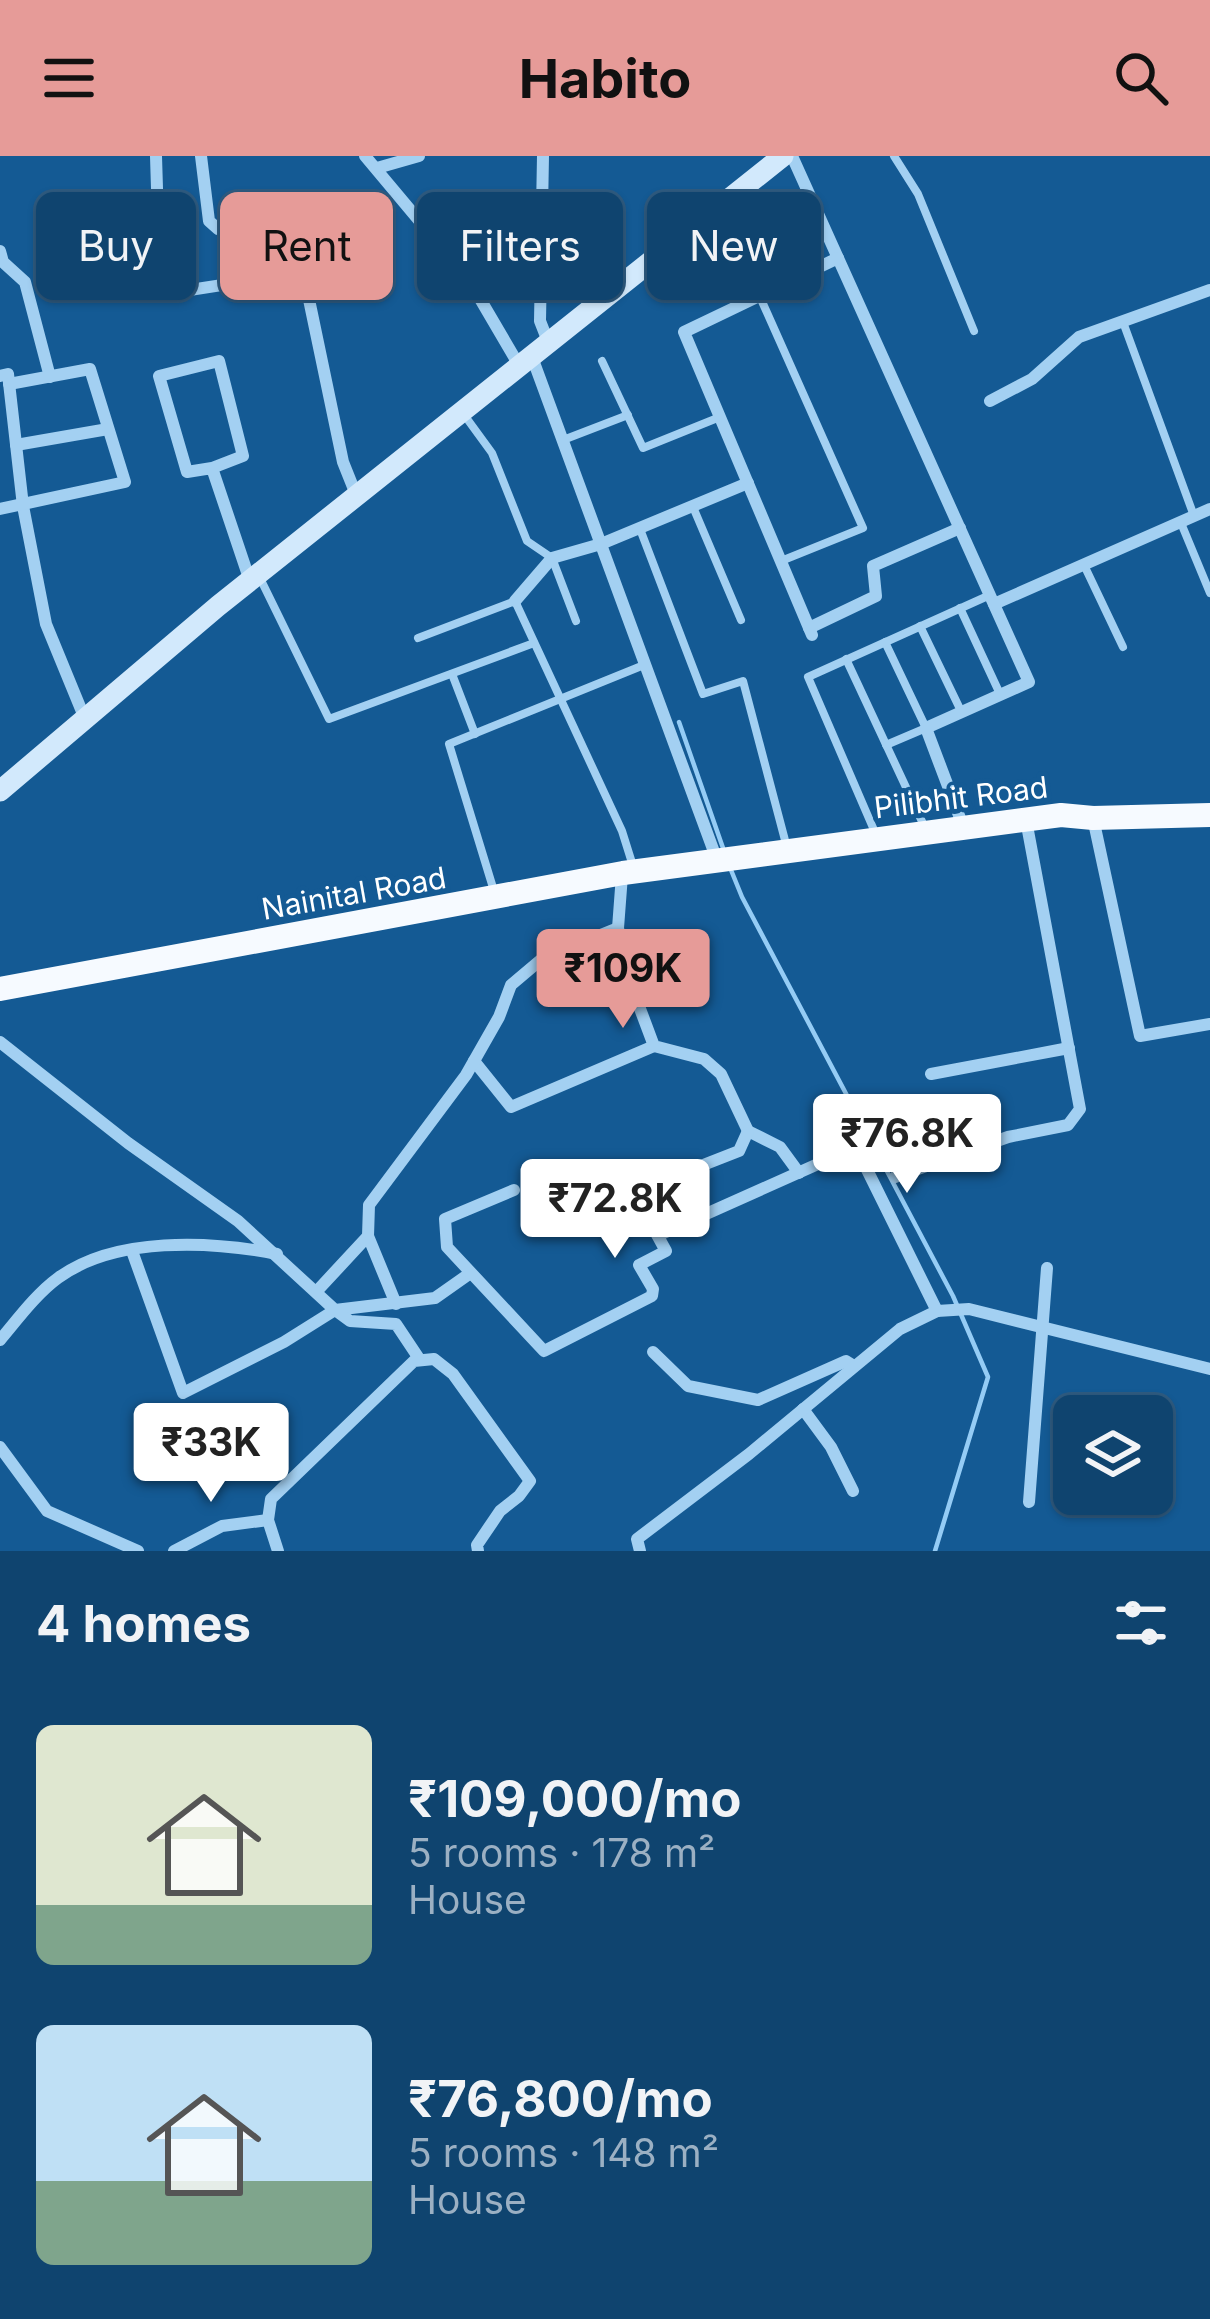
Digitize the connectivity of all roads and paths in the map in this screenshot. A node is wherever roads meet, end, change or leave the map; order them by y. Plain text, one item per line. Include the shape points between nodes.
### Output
1 (156, 156) edge
2 (201, 156) edge
3 (365, 156) edge
4 (419, 156) edge
5 (543, 156) edge
6 (788, 156) edge
7 (895, 156) edge
8 (376, 168) junction
9 (220, 229) edge
10 (0, 250) edge
11 (838, 258) junction
12 (821, 266) edge
13 (220, 285) edge
14 (1210, 290) edge
15 (307, 300) edge
16 (752, 300) edge
17 (762, 300) edge
18 (1123, 322) junction
19 (974, 331) dead end
20 (534, 356) junction
21 (602, 361) dead end
22 (50, 376) junction
23 (4, 380) edge
24 (990, 401) dead end
25 (463, 412) junction
26 (628, 415) junction
27 (720, 417) junction
28 (108, 429) junction
29 (563, 440) junction
30 (16, 445) junction
31 (212, 468) junction
32 (748, 483) junction
33 (357, 497) junction
34 (23, 506) junction
35 (692, 506) junction
36 (1210, 508) edge
37 (0, 509) edge
38 (1187, 519) junction
39 (639, 528) junction
40 (960, 528) junction
41 (601, 544) junction
42 (552, 558) junction
43 (781, 561) junction
44 (1084, 564) junction
45 (255, 578) junction
46 (1210, 593) edge
47 (992, 599) junction
48 (515, 601) junction
49 (960, 608) junction
50 (741, 620) dead end
51 (576, 621) dead end
52 (920, 626) junction
53 (418, 638) dead end
54 (885, 642) junction
55 (534, 643) junction
56 (1123, 647) dead end
57 (846, 659) junction
58 (645, 664) junction
59 (452, 674) junction
60 (1000, 695) junction
61 (559, 701) junction
62 (961, 712) junction
63 (85, 719) junction
64 (926, 728) junction
65 (476, 734) junction
66 (886, 745) junction
67 (0, 791) edge
68 (1210, 815) edge
69 (1094, 818) junction
70 (1026, 819) junction
71 (963, 826) junction
72 (926, 831) junction
73 (878, 838) junction
74 (788, 850) junction
75 (724, 860) junction
76 (629, 873) junction
77 (496, 899) junction
78 (618, 928) junction
79 (0, 988) edge
80 (1210, 1024) edge
81 (0, 1042) edge
82 (654, 1046) junction
83 (1069, 1048) junction
84 (474, 1061) junction
85 (931, 1074) dead end
86 (835, 1103) dead end
87 (748, 1131) junction
88 (856, 1147) junction
89 (799, 1173) junction
90 (895, 1177) dead end
91 (514, 1190) dead end
92 (659, 1235) junction
93 (368, 1236) junction
94 (132, 1251) junction
95 (279, 1255) junction
96 (1047, 1268) dead end
97 (469, 1274) junction
98 (317, 1291) junction
99 (396, 1304) junction
100 (944, 1309) junction
101 (335, 1310) junction
102 (1043, 1329) junction
103 (0, 1340) edge
104 (653, 1352) dead end
105 (420, 1360) junction
106 (854, 1366) junction
107 (1210, 1369) edge
108 (802, 1409) junction
109 (0, 1447) edge
110 (853, 1491) dead end
111 (1029, 1502) dead end
112 (268, 1520) junction
113 (138, 1551) edge
114 (174, 1551) edge
115 (278, 1551) edge
116 (478, 1551) edge
117 (640, 1551) edge

1 - 13 street via 160,286 164,294
2 - 9 street via 209,221
3 - 8 street
4 - 8 street
5 - 20 street
6 - 11 street
6 - 20 main road
7 - 19 lane via 919,194
8 - 20 street
10 - 22 street via 25,282
11 - 12 street
11 - 40 street
14 - 18 street
15 - 33 street
16 - 27 street via 684,332
17 - 43 lane via 863,528
18 - 24 street via 1079,338 1032,380
18 - 38 lane
20 - 25 main road
20 - 29 street
21 - 26 lane
22 - 23 street
22 - 28 street via 90,369
23 - 30 street
25 - 33 main road
25 - 42 lane via 492,453 527,541
26 - 27 lane via 644,448
26 - 29 lane
27 - 32 street
28 - 30 street
28 - 34 street via 125,482
29 - 41 street
30 - 34 street
31 - 31 street via 187,472 159,376 219,362 243,456
31 - 45 street
32 - 35 street
32 - 43 street
33 - 45 main road
34 - 37 street
34 - 63 street via 46,624
35 - 39 street
35 - 50 lane
36 - 38 street
38 - 44 street
38 - 46 lane
39 - 41 street
39 - 74 lane via 703,694 742,681
40 - 43 street via 873,566 875,596 810,631
40 - 47 street
41 - 42 street
41 - 58 street
42 - 48 street
42 - 51 lane
44 - 47 street
44 - 56 lane
45 - 59 lane via 329,719
45 - 63 main road
47 - 49 lane
47 - 60 street via 1029,682
48 - 53 lane
48 - 55 lane
49 - 52 lane
49 - 60 lane
52 - 54 lane
52 - 62 lane
54 - 57 lane
54 - 64 lane
55 - 59 lane
55 - 61 lane
57 - 66 lane
57 - 73 lane via 808,677
58 - 61 lane
58 - 75 street
59 - 65 lane
60 - 62 street
61 - 65 lane
61 - 76 lane via 622,830
62 - 64 street
63 - 67 main road
64 - 66 lane
64 - 71 street
65 - 77 lane via 449,744
66 - 72 lane
68 - 69 highway, Pilibhit Road
69 - 70 highway, Pilibhit Road
69 - 80 street via 1140,1036
70 - 71 highway, Pilibhit Road
70 - 83 street
71 - 72 highway, Pilibhit Road
72 - 73 highway, Pilibhit Road
73 - 74 highway, Pilibhit Road
74 - 75 highway, Pilibhit Road
75 - 76 highway, Nainital Road
76 - 77 highway, Nainital Road
76 - 78 street
77 - 79 highway, Nainital Road
78 - 82 street
78 - 84 street via 526,970
81 - 95 street
82 - 84 street via 511,1107
82 - 87 street via 704,1059 721,1074
83 - 85 street
83 - 90 street via 1080,1109 1068,1125
84 - 93 street via 369,1204
86 - 88 street
87 - 89 street via 780,1147
87 - 92 street via 739,1151 652,1185 640,1202
88 - 89 street
88 - 100 street
89 - 92 street
91 - 97 street via 445,1220 447,1247
92 - 97 street via 666,1251 639,1265 652,1296 544,1351
93 - 98 street
93 - 99 street
94 - 95 street via 190,1243
94 - 101 street via 183,1393
94 - 103 street via 56,1279
95 - 98 street
96 - 102 street
97 - 99 street via 435,1298
98 - 101 street
99 - 101 street
100 - 102 street
100 - 106 street via 900,1329
101 - 105 street via 350,1321 396,1324
102 - 107 street
102 - 111 street
104 - 106 street via 688,1386 758,1400 846,1361
105 - 112 street via 302,1465 271,1499
105 - 116 street via 434,1359 454,1374 530,1481 500,1511
106 - 108 street
108 - 110 street
108 - 117 street via 637,1539
109 - 113 street via 47,1511
112 - 114 street via 222,1526
112 - 115 street

